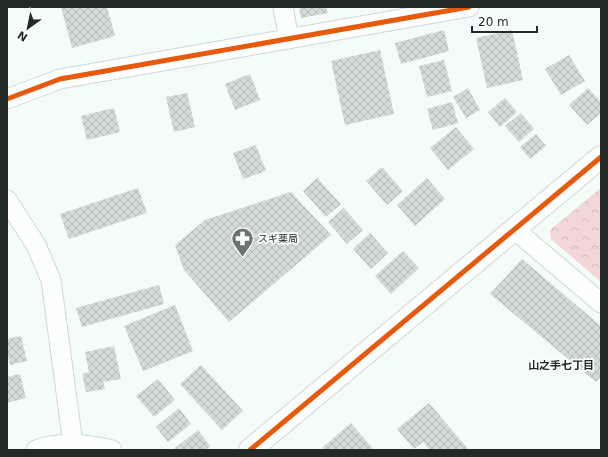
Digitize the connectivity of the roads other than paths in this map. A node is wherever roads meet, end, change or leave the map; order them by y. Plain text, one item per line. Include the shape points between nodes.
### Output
1 (283, 7) edge
2 (469, 7) edge
3 (289, 39) junction
4 (7, 99) edge
5 (601, 157) edge
6 (7, 200) edge
7 (515, 230) junction
8 (601, 303) edge
9 (73, 444) junction
10 (36, 450) edge
11 (112, 450) edge
12 (250, 450) edge

1 - 3 street
2 - 3 street
3 - 4 street via 60,79
5 - 7 street
6 - 9 street via 36,245 51,280
7 - 8 street
7 - 12 street
9 - 10 street
9 - 11 street

